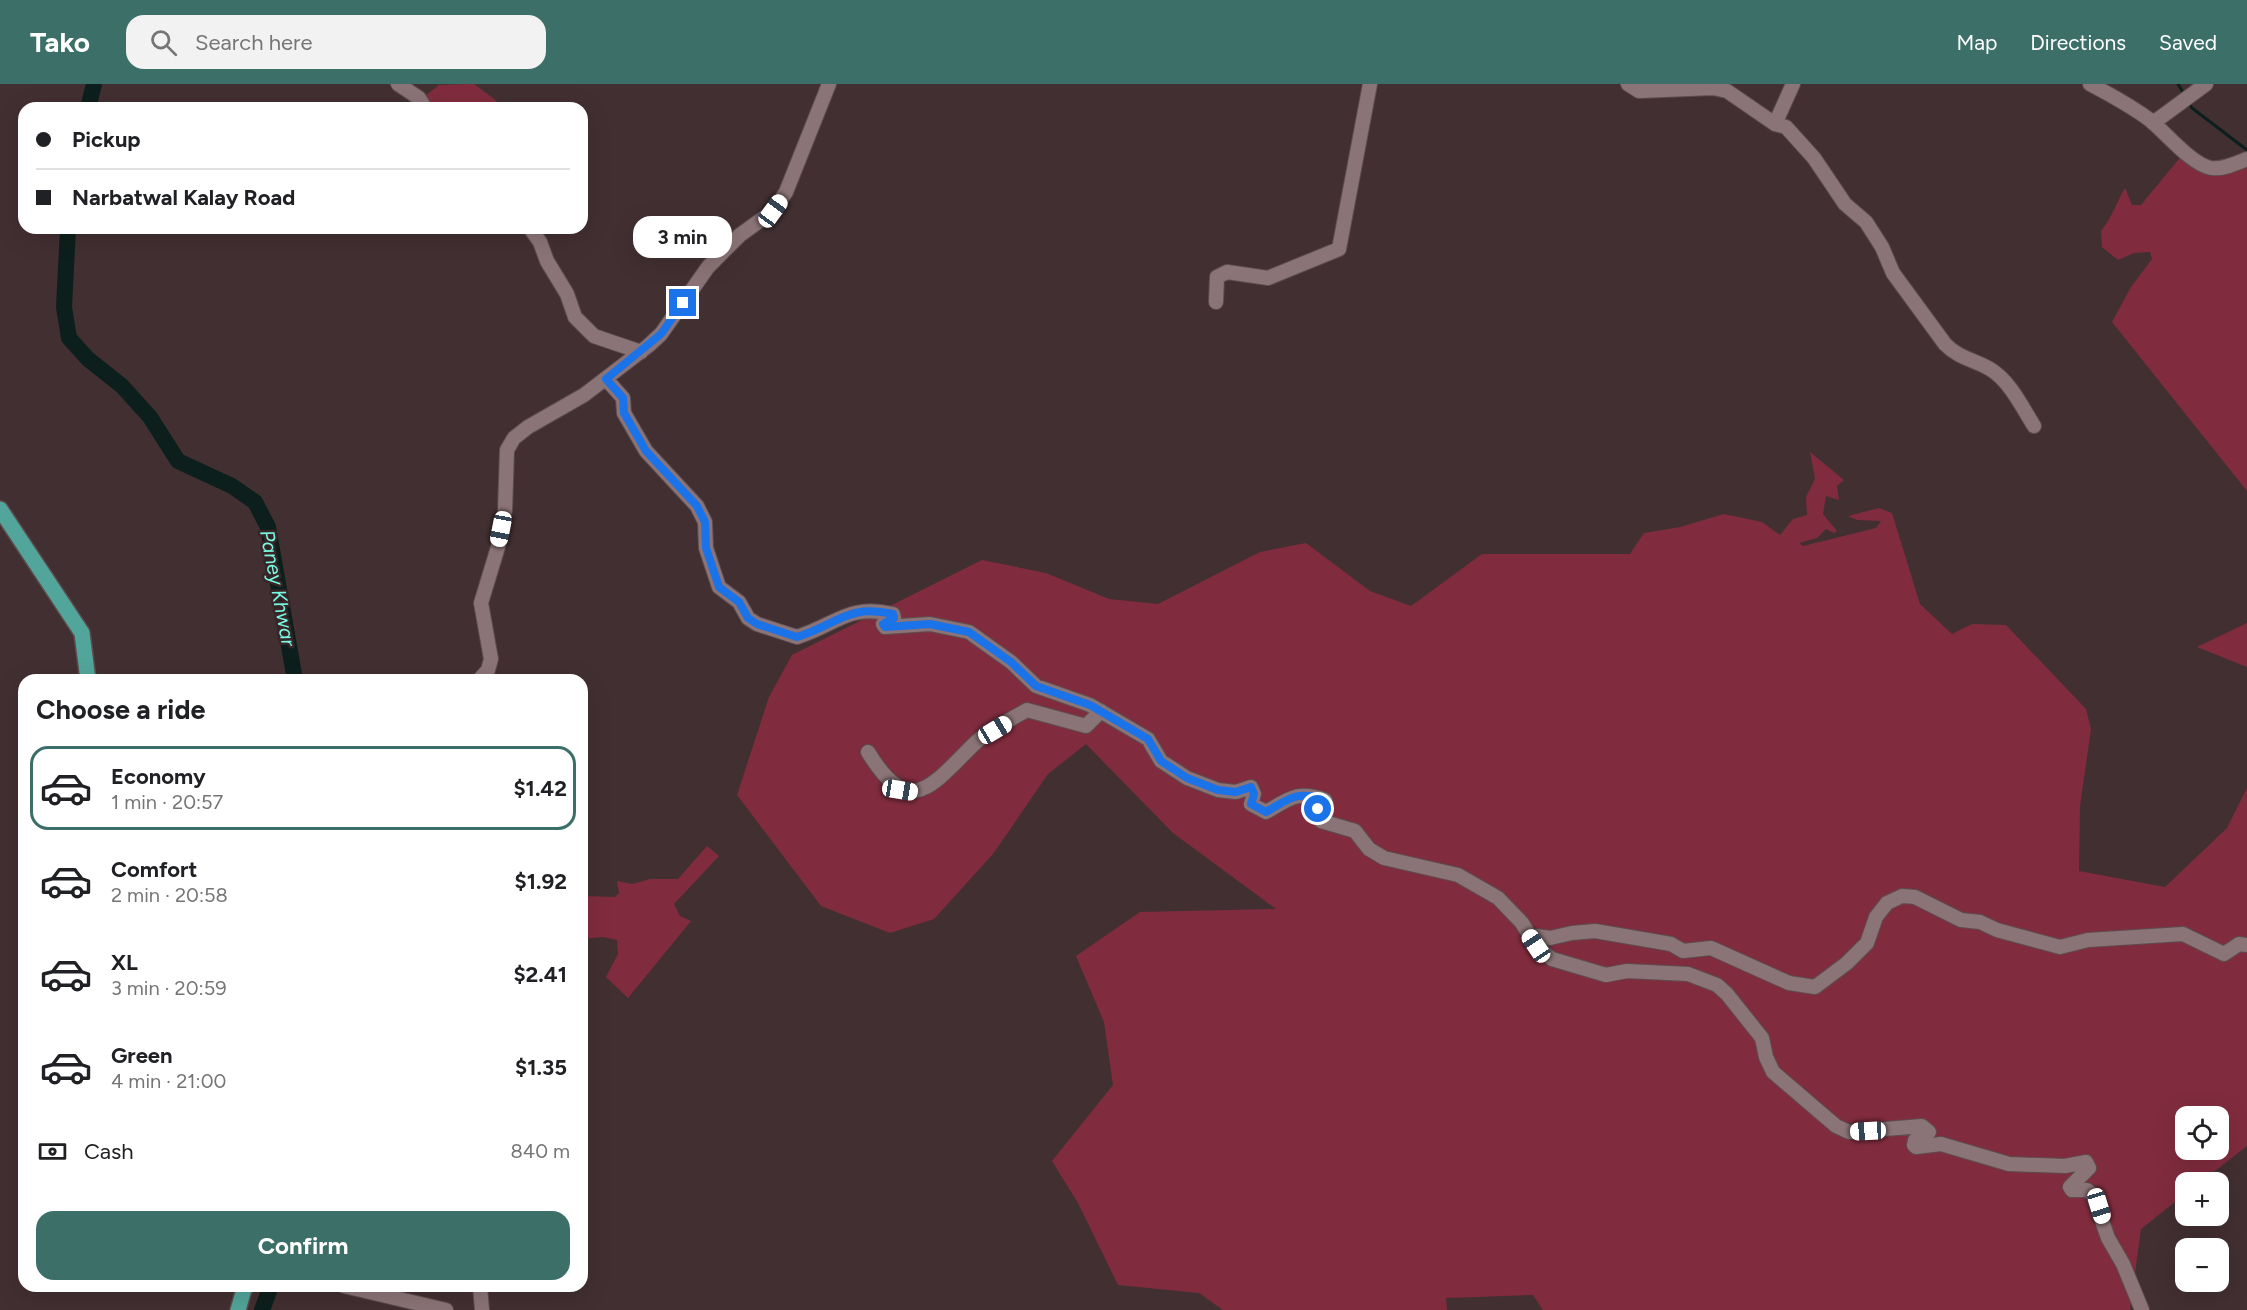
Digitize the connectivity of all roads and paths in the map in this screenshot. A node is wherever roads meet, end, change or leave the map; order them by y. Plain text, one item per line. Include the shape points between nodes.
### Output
1 (398, 84) edge
2 (829, 84) edge
3 (1370, 84) edge
4 (1628, 84) edge
5 (1793, 84) edge
6 (2090, 84) edge
7 (2206, 84) edge
8 (421, 102) edge
9 (2153, 123) junction
10 (1775, 124) junction
11 (2247, 159) edge
12 (534, 234) edge
13 (1216, 302) dead end
14 (641, 352) junction
15 (606, 379) junction
16 (2034, 426) dead end
17 (0, 509) edge
18 (87, 674) edge
19 (484, 674) edge
20 (1101, 711) junction
21 (868, 752) dead end
22 (1529, 935) junction
23 (2244, 942) edge
24 (243, 1292) edge
25 (370, 1292) edge
26 (480, 1292) edge
27 (238, 1310) edge
28 (446, 1310) edge
29 (482, 1310) edge
30 (2142, 1310) edge

1 - 8 street
2 - 14 street via 786,192 773,211 740,235 708,267 661,334
3 - 13 street via 1339,249 1268,278 1227,272 1214,283
4 - 10 street via 1639,91 1727,91
5 - 10 street
6 - 9 street
7 - 9 street
9 - 11 street via 2179,147 2212,168
10 - 16 street via 1786,127 1814,158 1845,204 1866,222 1893,273 1945,344 2000,377
12 - 14 street via 567,294 574,317 594,336
14 - 15 street
15 - 19 street via 514,438 507,450 505,511 481,603 491,660
15 - 20 street via 623,398 624,413 646,451 697,506 705,522 706,548 716,581 739,602 748,618 797,637 856,610 893,614 894,618 883,624 885,627 930,624 960,629 1011,662 1044,691
17 - 18 main road via 82,633
20 - 21 street via 1086,726 1027,710 973,745 946,772 913,792 893,786
20 - 22 street via 1148,739 1161,761 1187,778 1218,790 1236,792 1251,787 1251,804 1257,810 1266,812 1284,799 1301,795 1325,800 1317,810 1321,821 1356,831 1369,849 1395,863 1441,870 1468,881 1514,912
22 - 23 street via 1550,938 1595,931 1671,944 1683,951 1711,948 1789,983 1815,987 1867,943 1876,917 1887,903 1902,896 1914,897 1961,920 1980,922 2060,948 2088,940 2183,934 2224,954
22 - 30 street via 1552,959 1606,975 1627,971 1688,974 1717,985 1762,1038 1773,1072 1836,1126 1849,1132 1922,1126 1929,1132 1915,1140 1916,1148 1941,1144 2009,1164 2065,1166 2086,1162 2087,1172 2070,1187 2093,1195 2108,1239
24 - 27 main road
25 - 28 street
26 - 29 street

